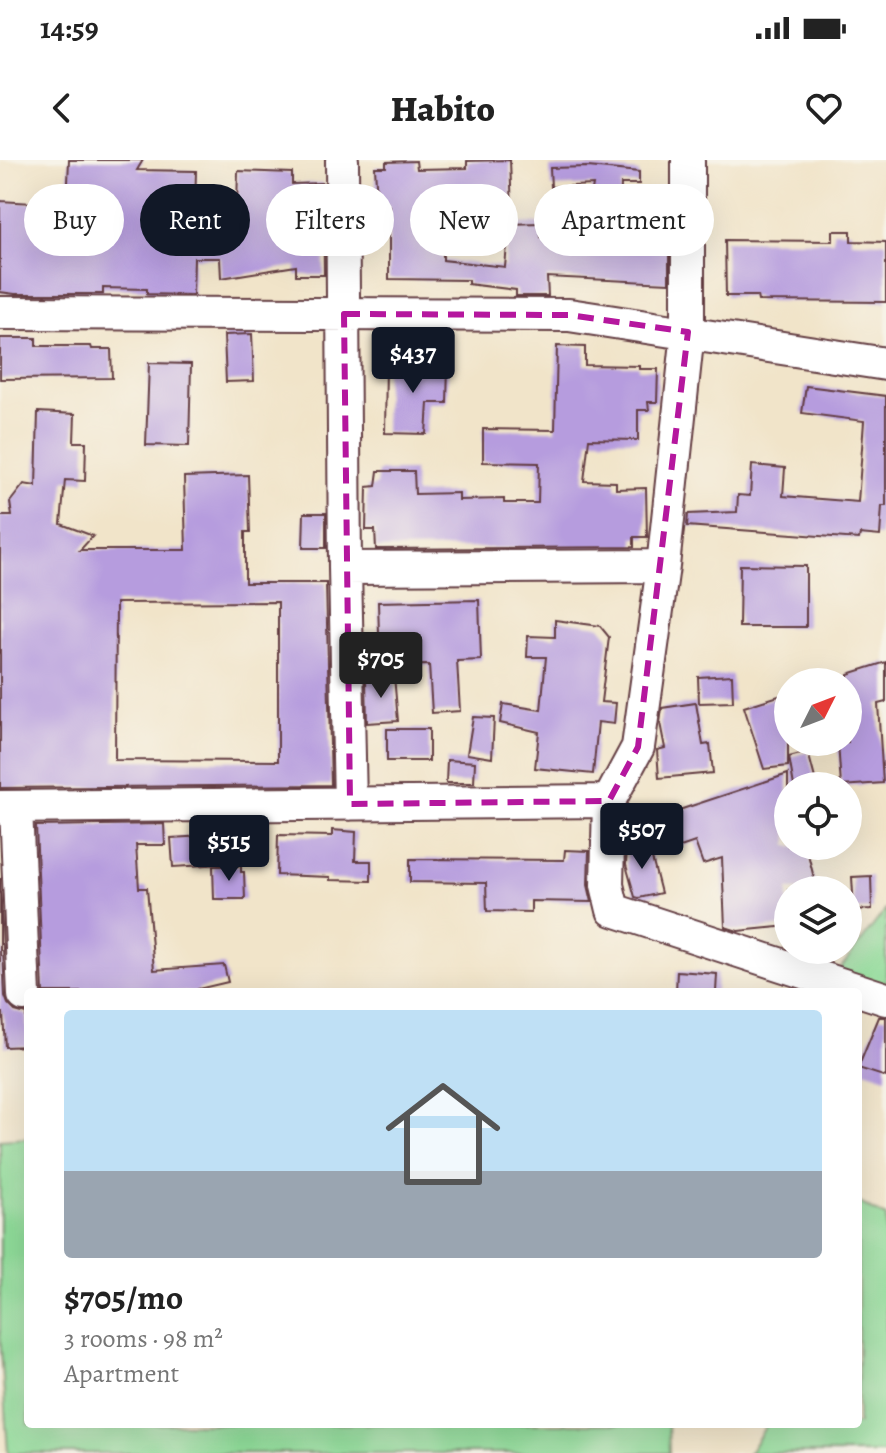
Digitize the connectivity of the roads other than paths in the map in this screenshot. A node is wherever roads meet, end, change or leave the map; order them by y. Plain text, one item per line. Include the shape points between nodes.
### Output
1 (342, 160) edge
2 (688, 160) edge
3 (0, 313) edge
4 (344, 314) junction
5 (688, 332) junction
6 (886, 364) edge
7 (663, 566) junction
8 (345, 568) junction
9 (609, 801) junction
10 (350, 804) junction
11 (8, 807) edge
12 (11, 940) edge
13 (852, 988) edge
14 (862, 991) edge
15 (24, 995) dead end
16 (886, 999) edge

1 - 4 street
2 - 5 street
3 - 4 street
4 - 5 street via 569,315
4 - 8 street
5 - 6 street
5 - 7 street
7 - 8 street
7 - 9 street via 638,747
8 - 10 street
9 - 10 street
9 - 13 street via 607,885 613,910
10 - 11 street
11 - 12 street
12 - 15 street
14 - 16 street

